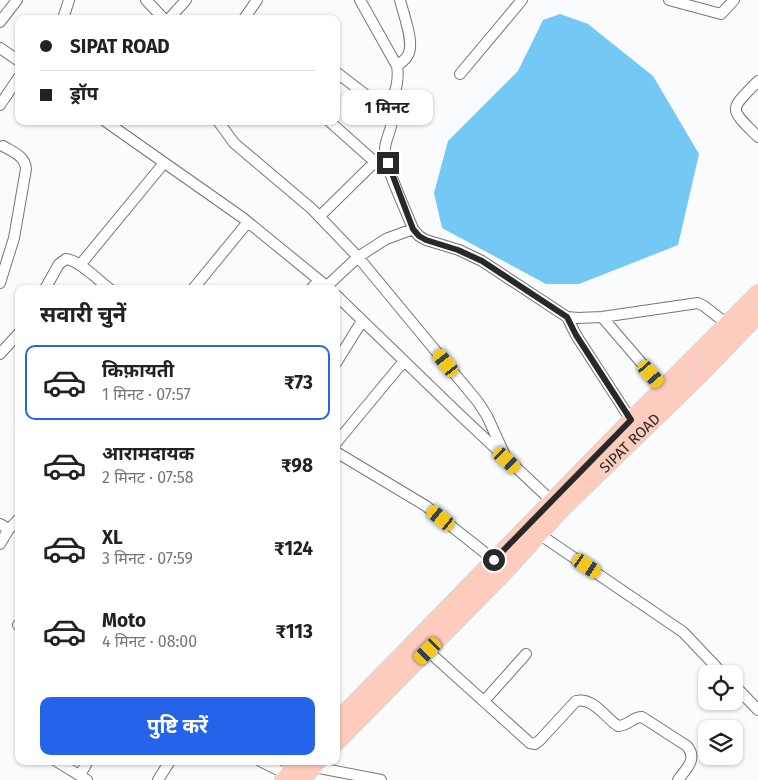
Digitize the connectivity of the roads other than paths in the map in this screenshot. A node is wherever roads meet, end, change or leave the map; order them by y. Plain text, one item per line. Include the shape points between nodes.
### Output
1 (18, 0) edge
2 (69, 0) edge
3 (146, 0) edge
4 (186, 0) edge
5 (257, 0) edge
6 (360, 0) edge
7 (400, 0) edge
8 (522, 0) edge
9 (669, 0) edge
10 (734, 0) edge
11 (64, 15) edge
12 (160, 15) edge
13 (174, 15) edge
14 (248, 15) edge
15 (0, 22) edge
16 (0, 48) edge
17 (15, 58) edge
18 (397, 66) junction
19 (460, 74) dead end
20 (340, 75) edge
21 (758, 81) edge
22 (15, 83) edge
23 (0, 105) edge
24 (388, 112) junction
25 (111, 125) edge
26 (221, 125) edge
27 (333, 125) edge
28 (758, 137) edge
29 (3, 146) dead end
30 (385, 152) junction
31 (375, 162) junction
32 (164, 163) junction
33 (320, 216) junction
34 (248, 222) junction
35 (413, 229) junction
36 (358, 257) junction
37 (80, 265) junction
38 (0, 282) edge
39 (47, 285) edge
40 (105, 285) edge
41 (196, 285) edge
42 (325, 285) edge
43 (758, 293) edge
44 (340, 299) edge
45 (758, 316) edge
46 (567, 317) junction
47 (602, 317) junction
48 (362, 320) junction
49 (728, 324) junction
50 (15, 338) edge
51 (0, 354) edge
52 (340, 356) edge
53 (404, 362) junction
54 (663, 388) junction
55 (631, 420) junction
56 (340, 438) edge
57 (340, 454) edge
58 (507, 460) junction
59 (556, 506) junction
60 (4, 527) edge
61 (539, 534) junction
62 (0, 544) edge
63 (494, 560) junction
64 (428, 651) junction
65 (526, 654) dead end
66 (714, 665) edge
67 (743, 694) edge
68 (484, 701) junction
69 (758, 710) edge
70 (340, 718) edge
71 (340, 739) edge
72 (63, 765) edge
73 (87, 765) edge
74 (167, 765) edge
75 (267, 765) edge
76 (308, 765) edge
77 (319, 765) edge
78 (84, 778) edge
79 (291, 778) edge
80 (158, 780) edge
81 (381, 780) edge
82 (678, 780) edge

1 - 15 street
2 - 11 street
3 - 12 street
4 - 13 street
5 - 14 street
6 - 18 street
7 - 18 street via 410,47 407,57
8 - 19 street
9 - 10 street via 721,14
16 - 17 street
18 - 24 street via 396,87
20 - 24 street
21 - 28 street via 735,108 742,121
22 - 23 street
24 - 30 street via 392,122
25 - 32 street
26 - 33 street via 234,143
27 - 31 street
29 - 38 street via 22,158 26,168 18,222
30 - 31 street
30 - 35 street
31 - 33 street
32 - 34 street
32 - 37 street
33 - 36 street
34 - 41 street
34 - 42 street
35 - 36 street via 386,239
35 - 46 street via 426,240 482,261
36 - 42 street
36 - 58 street via 478,402
37 - 39 street via 71,259 63,260
37 - 40 street
43 - 49 highway, SIPAT ROAD
44 - 48 street
45 - 59 highway, SIPAT ROAD via 701,374
46 - 47 street
46 - 55 street
47 - 49 street via 698,303
47 - 54 street
48 - 52 street
48 - 53 street
49 - 54 highway, SIPAT ROAD
50 - 51 street
53 - 56 street
53 - 58 street
54 - 55 highway, SIPAT ROAD
55 - 59 highway, SIPAT ROAD
57 - 63 street via 426,506
58 - 59 street
59 - 61 highway, SIPAT ROAD
59 - 63 highway, SIPAT ROAD
60 - 62 street
61 - 64 highway, SIPAT ROAD
61 - 66 street via 683,632
63 - 70 highway, SIPAT ROAD
64 - 68 street
64 - 71 highway, SIPAT ROAD
65 - 68 street
67 - 69 street
68 - 82 street via 527,741 535,744 576,701 594,705 618,726 642,717 691,751 692,761
72 - 78 street
73 - 78 street
74 - 80 street
75 - 79 street
76 - 79 highway
77 - 81 street

